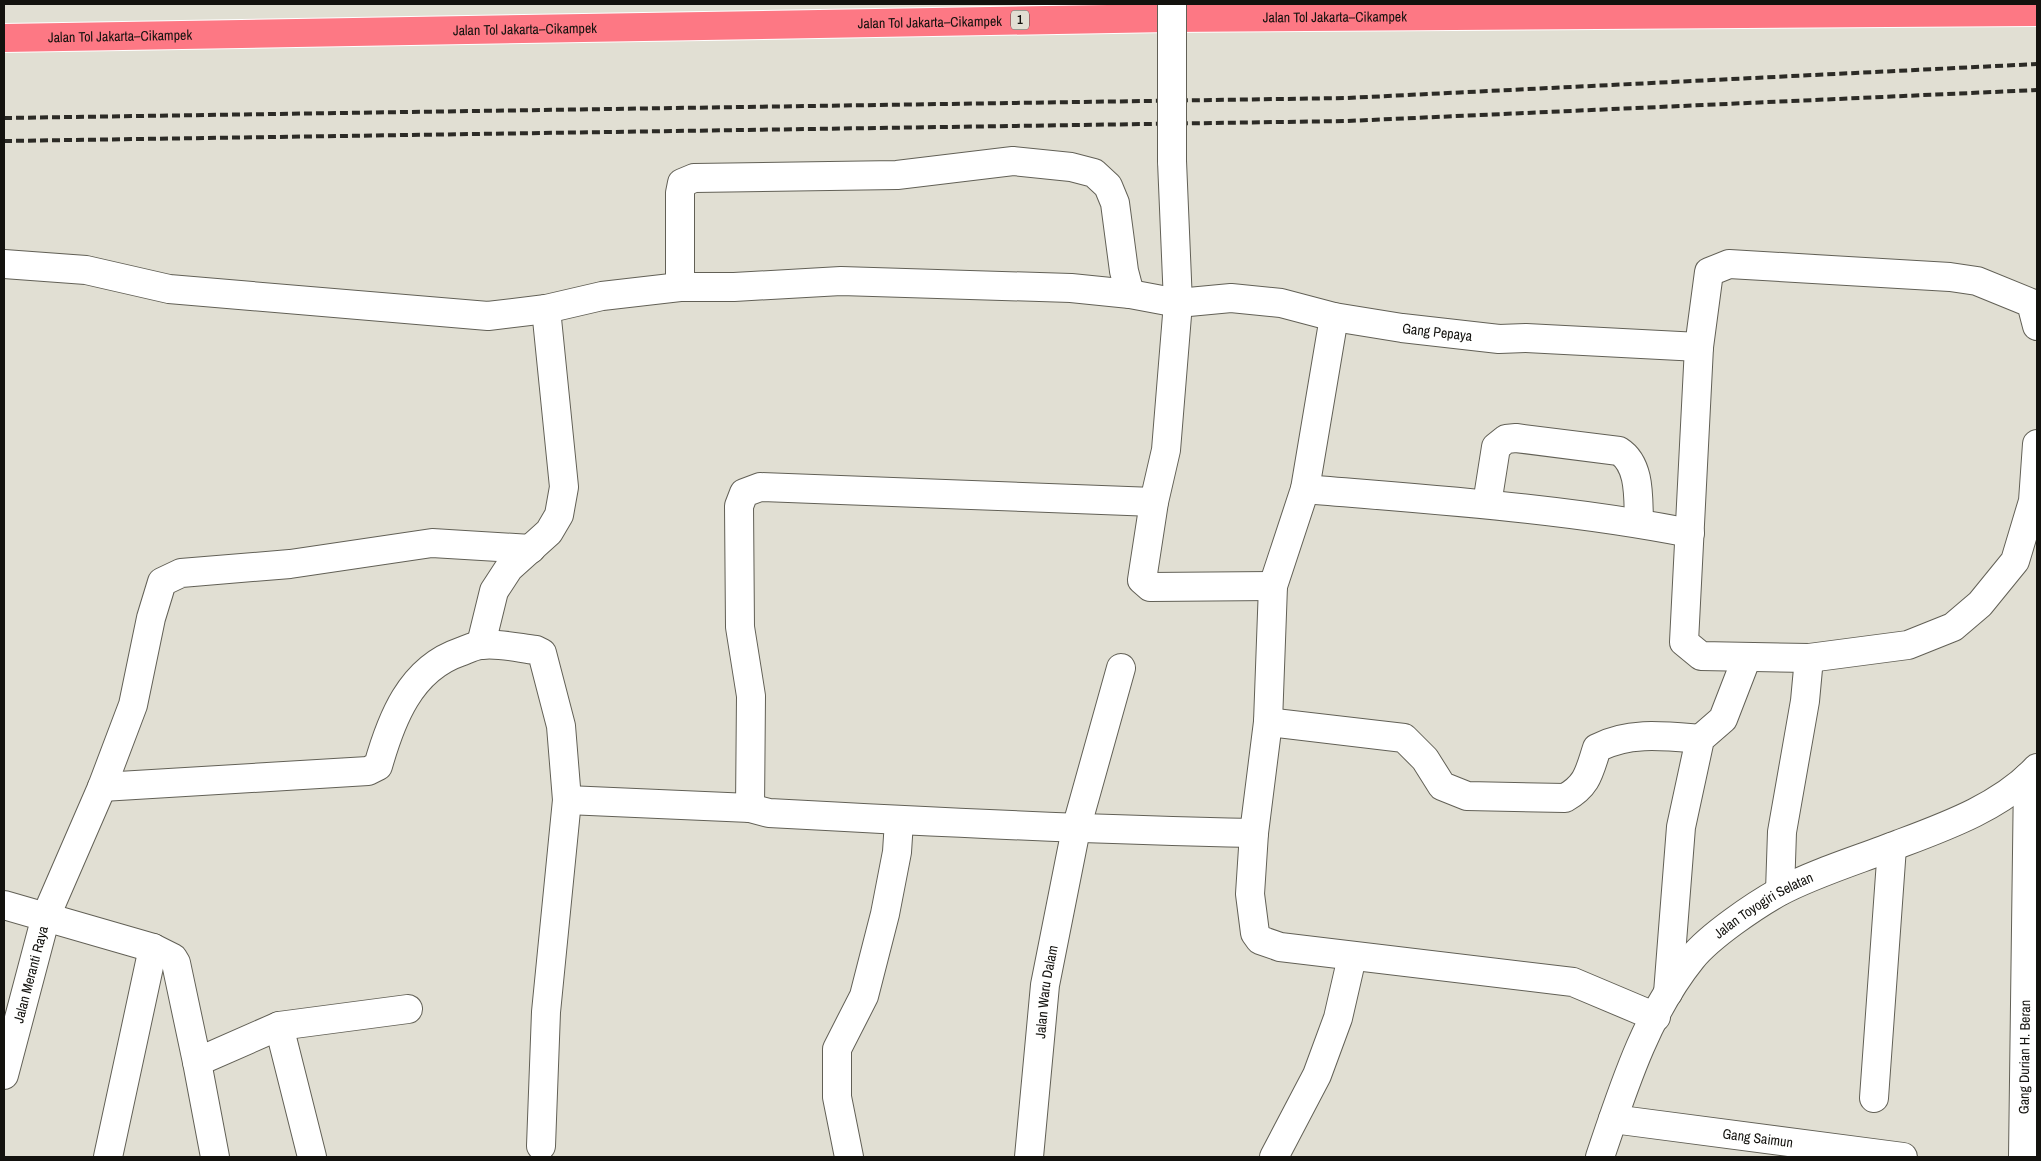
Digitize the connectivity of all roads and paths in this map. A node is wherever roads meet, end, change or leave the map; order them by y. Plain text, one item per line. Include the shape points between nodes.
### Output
1 (1172, 4) edge
2 (2037, 12) edge
3 (4, 38) edge
4 (4, 264) edge
5 (680, 287) junction
6 (1130, 294) junction
7 (1178, 303) junction
8 (546, 309) junction
9 (2035, 310) edge
10 (1334, 317) junction
11 (1699, 347) junction
12 (2037, 444) edge
13 (1305, 489) junction
14 (2035, 501) edge
15 (1154, 502) junction
16 (1487, 504) junction
17 (1639, 523) junction
18 (1690, 533) junction
19 (531, 549) junction
20 (1273, 586) junction
21 (481, 644) junction
22 (1746, 657) junction
23 (1809, 658) junction
24 (1121, 668) dead end
25 (1268, 722) junction
26 (1700, 739) junction
27 (2033, 772) edge
28 (102, 786) junction
29 (567, 800) junction
30 (750, 808) junction
31 (899, 821) junction
32 (1076, 829) junction
33 (1254, 834) junction
34 (1892, 848) junction
35 (1780, 892) junction
36 (4, 905) edge
37 (46, 916) junction
38 (153, 948) junction
39 (1352, 957) junction
40 (1662, 1006) junction
41 (408, 1009) dead end
42 (279, 1026) junction
43 (2031, 1052) edge
44 (197, 1062) junction
45 (4, 1075) edge
46 (1874, 1098) dead end
47 (1613, 1119) junction
48 (541, 1146) dead end
49 (108, 1157) edge
50 (215, 1157) edge
51 (312, 1157) edge
52 (849, 1157) edge
53 (1029, 1157) edge
54 (1274, 1157) edge
55 (1600, 1157) edge
56 (1903, 1157) edge
57 (2023, 1157) edge

1 - 7 street, bridge via 1172,161
2 - 3 highway, Jalan Tol Jakarta–Cikampek / 1 via 1149,18
4 - 8 street, Gang Pepaya via 86,270 169,289 399,309 488,316
5 - 6 street, Gang Pepaya via 841,281 1071,288
5 - 6 street via 680,193 682,183 694,178 897,175 1012,161 1071,167 1094,173 1108,186 1115,203
5 - 8 street, Gang Pepaya via 602,296
6 - 7 street, Gang Pepaya
7 - 10 street, Gang Pepaya via 1231,298 1282,303
7 - 15 street via 1166,450
8 - 19 street via 564,487 559,514 549,532
9 - 11 street via 1977,281 1729,264 1710,272
10 - 11 street, Gang Pepaya via 1499,340 1526,338
10 - 13 street
11 - 18 street
12 - 14 street
13 - 16 street
13 - 20 street
14 - 23 street via 2015,561 1980,604 1953,627 1908,645
15 - 20 street via 1141,574 1144,584 1150,587
15 - 30 street via 760,487 744,493 739,506 740,627 751,696
16 - 17 street
16 - 17 street via 1496,447 1506,439 1516,438 1624,454 1637,483
17 - 18 street
18 - 22 street via 1684,642 1701,656
19 - 21 street via 509,568 494,591
19 - 28 street via 432,543 290,564 181,573 162,582 133,704
20 - 25 street
21 - 28 street via 447,656 419,678 390,726 378,766 368,771
21 - 29 street via 542,653 561,726
22 - 23 street
22 - 26 street via 1723,719
23 - 35 street via 1805,701 1782,832
24 - 32 street, Jalan Waru Dalam
25 - 26 street via 1404,738 1425,758 1442,786 1467,796 1565,798 1579,790 1597,748 1612,740 1653,735
25 - 33 street
26 - 40 street via 1681,827
27 - 34 street, Jalan Toyogiri Selatan via 1983,808
27 - 43 street, Gang Durian H. Beran
28 - 37 street
29 - 30 street
29 - 48 street via 546,1012
30 - 31 street via 769,813
31 - 32 street
31 - 52 street via 885,914 864,996 837,1048 837,1097
32 - 33 street
32 - 53 street, Jalan Waru Dalam via 1045,985
33 - 39 street via 1250,894 1255,933 1260,940 1280,947
34 - 35 street, Jalan Toyogiri Selatan
34 - 46 street
35 - 40 street, Jalan Toyogiri Selatan via 1717,936 1692,958
36 - 37 street, Jalan Meranti Raya
37 - 38 street
37 - 45 street, Jalan Meranti Raya
38 - 44 street via 173,958 176,963
38 - 49 street
39 - 40 street via 1573,982
39 - 54 street via 1338,1018 1317,1075
40 - 47 street, Jalan Toyogiri Selatan via 1627,1076
41 - 42 street
42 - 44 street
42 - 51 street
43 - 57 street, Gang Durian H. Beran
44 - 50 street
47 - 55 street, Jalan Toyogiri Selatan
47 - 56 street, Gang Saimun

